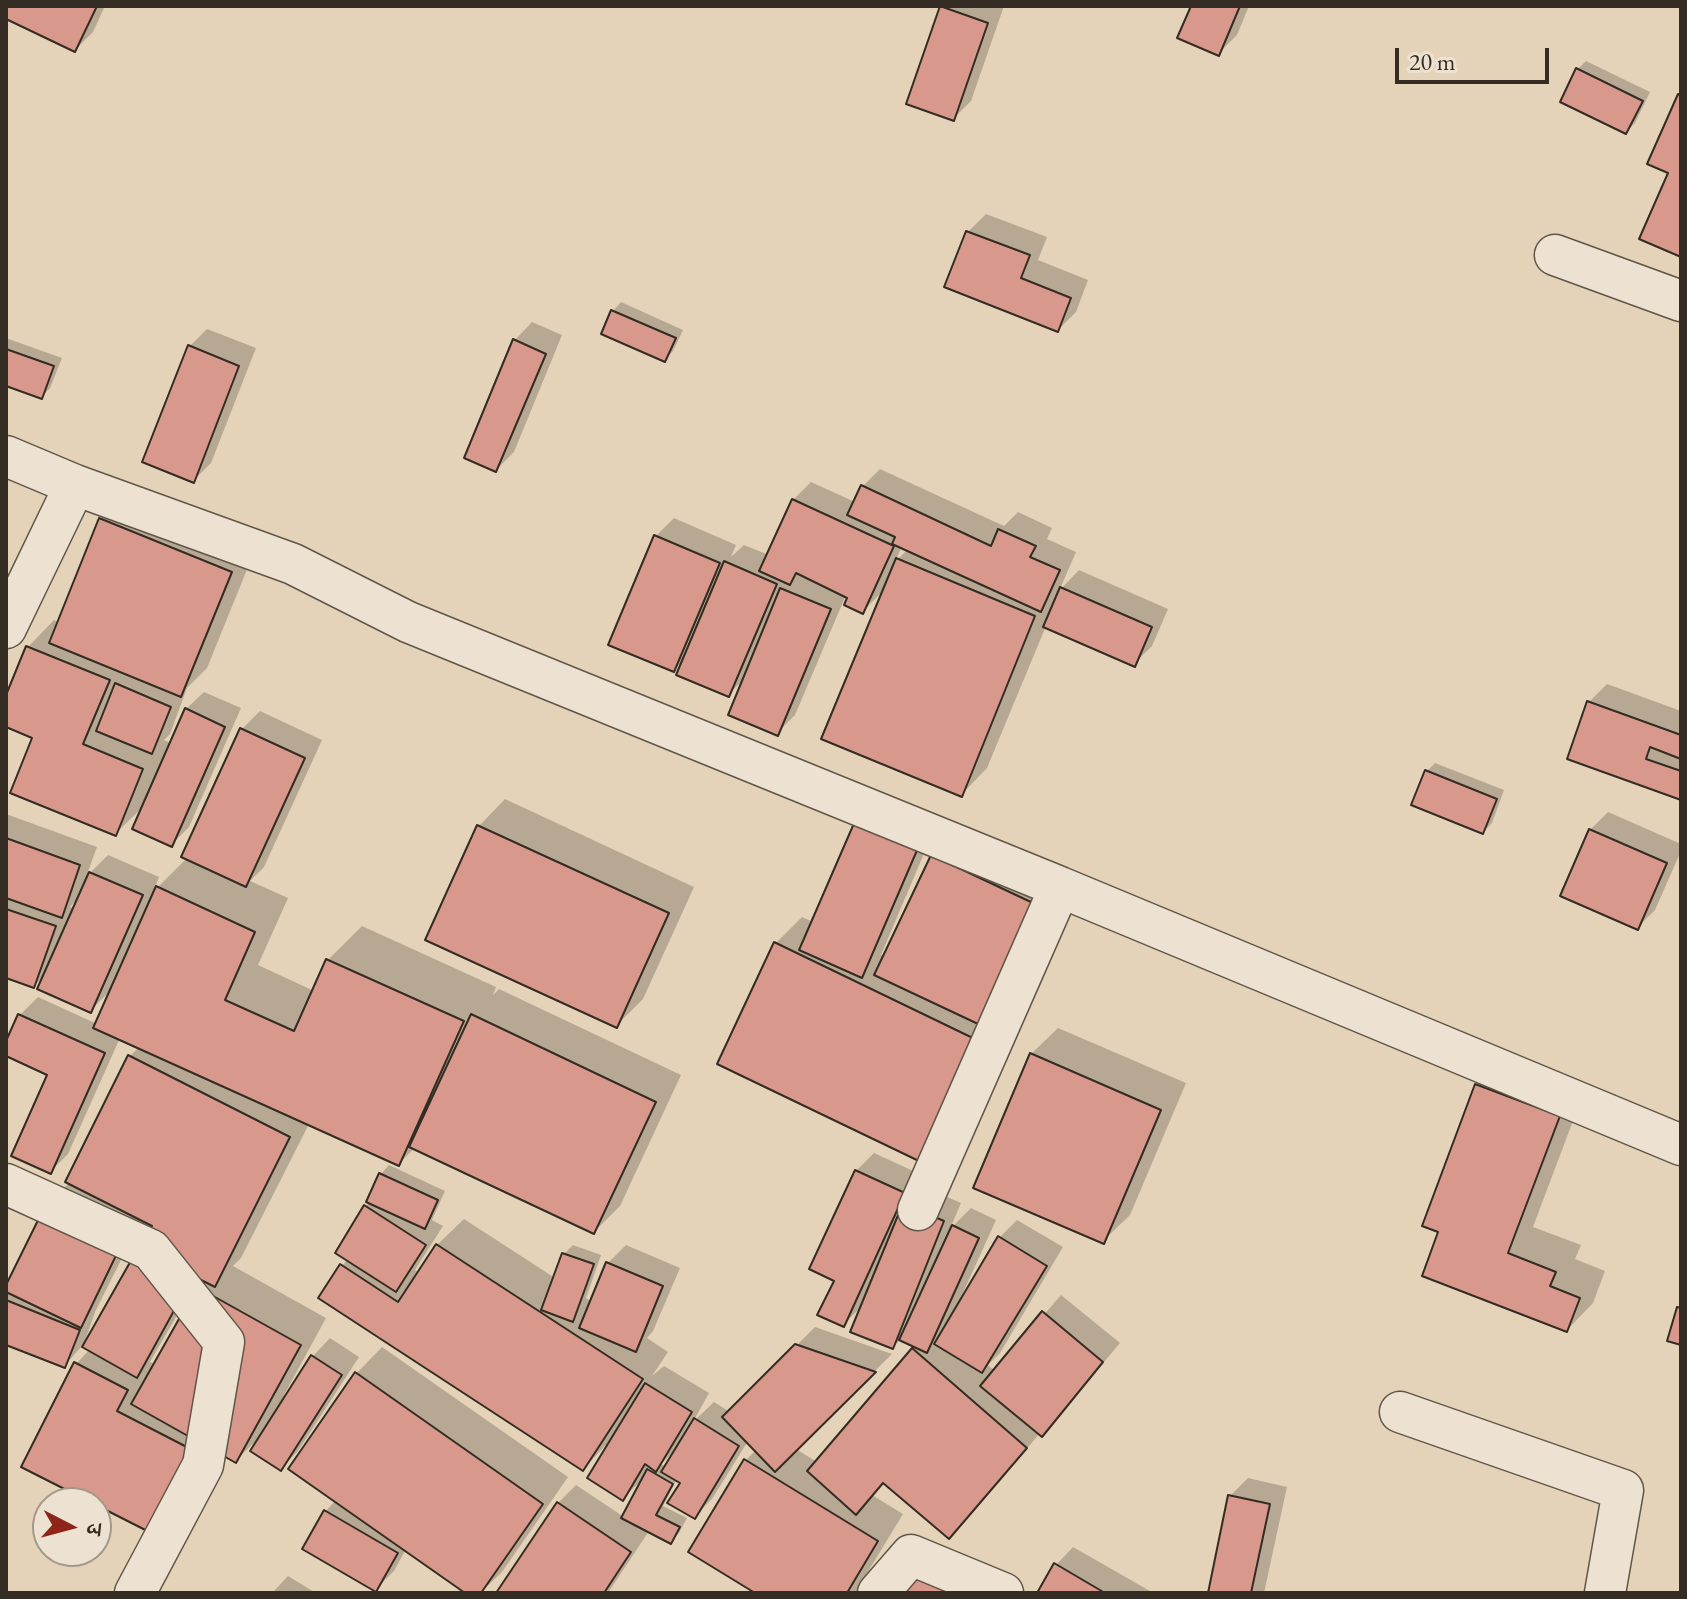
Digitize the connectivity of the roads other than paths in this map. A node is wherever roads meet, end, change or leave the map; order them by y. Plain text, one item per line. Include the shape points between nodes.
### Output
1 (1555, 255) dead end
2 (1681, 301) edge
3 (6, 456) edge
4 (75, 485) junction
5 (6, 628) edge
6 (1060, 887) junction
7 (1681, 1145) edge
8 (6, 1184) edge
9 (918, 1210) dead end
10 (1400, 1412) dead end
11 (135, 1593) edge
12 (878, 1593) edge
13 (1003, 1593) edge
14 (1605, 1593) edge

1 - 2 street
3 - 4 street
4 - 5 street
4 - 6 street via 293,564 408,622
6 - 7 street
6 - 9 street
8 - 11 street via 151,1250 224,1342 203,1465
10 - 14 street via 1623,1490
12 - 13 street via 911,1555

